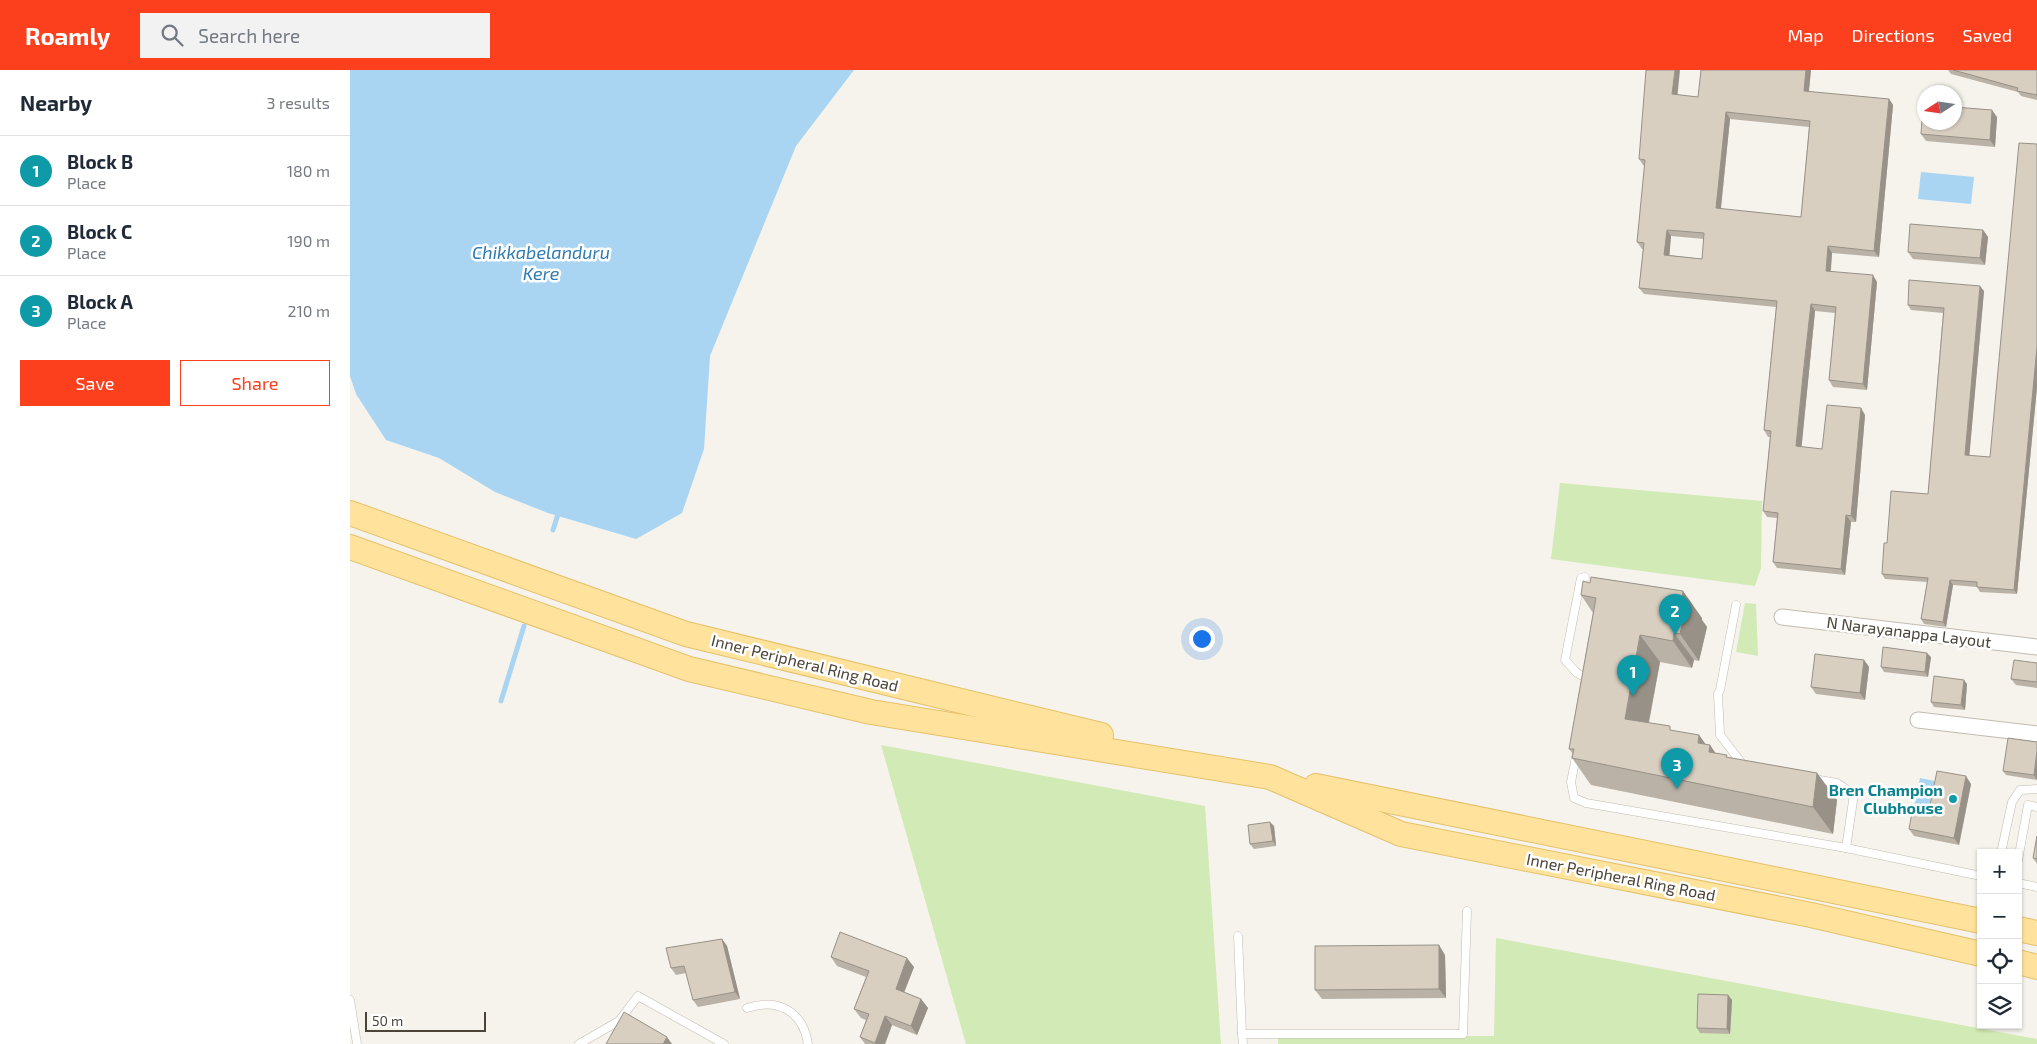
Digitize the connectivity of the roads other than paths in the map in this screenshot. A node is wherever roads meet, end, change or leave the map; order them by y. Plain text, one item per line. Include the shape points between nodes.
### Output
1 (350, 513) edge
2 (350, 547) edge
3 (1585, 577) dead end
4 (1736, 605) dead end
5 (1782, 617) dead end
6 (2037, 647) edge
7 (1589, 690) edge
8 (1918, 720) dead end
9 (2037, 734) edge
10 (1578, 745) edge
11 (1756, 770) edge
12 (1270, 777) junction
13 (1801, 777) edge
14 (2037, 789) edge
15 (2037, 807) edge
16 (1846, 848) junction
17 (2002, 849) edge
18 (2020, 849) edge
19 (1977, 875) edge
20 (2022, 884) edge
21 (2037, 887) edge
22 (1467, 911) dead end
23 (1977, 920) edge
24 (2022, 930) edge
25 (2037, 933) edge
26 (1238, 936) dead end
27 (1977, 953) edge
28 (2022, 963) edge
29 (2037, 967) edge
30 (350, 1000) edge
31 (747, 1008) dead end
32 (1242, 1034) junction
33 (356, 1044) edge
34 (579, 1044) edge
35 (724, 1044) edge
36 (808, 1044) edge
37 (1242, 1044) edge

1 - 12 main road, Inner Peripheral Ring Road via 686,634
2 - 12 main road, Inner Peripheral Ring Road via 689,669 870,712
3 - 7 lane via 1581,578 1565,660 1591,681
4 - 11 lane via 1718,694 1720,735 1747,769
5 - 6 street, N Narayanappa Layout
8 - 9 street
10 - 16 lane via 1571,782 1574,798 1586,803
12 - 23 main road, Inner Peripheral Ring Road
12 - 27 main road, Inner Peripheral Ring Road via 1401,834 1811,914
13 - 16 lane via 1837,783 1854,794
14 - 17 lane via 2020,790 2012,802
15 - 18 lane via 2028,805
16 - 19 lane
20 - 21 lane
22 - 32 lane via 1463,1034
24 - 25 main road
26 - 32 lane
28 - 29 main road
30 - 33 lane
31 - 36 lane via 776,1005 792,1012 805,1026
32 - 37 lane
34 - 35 lane via 619,1021 638,996

